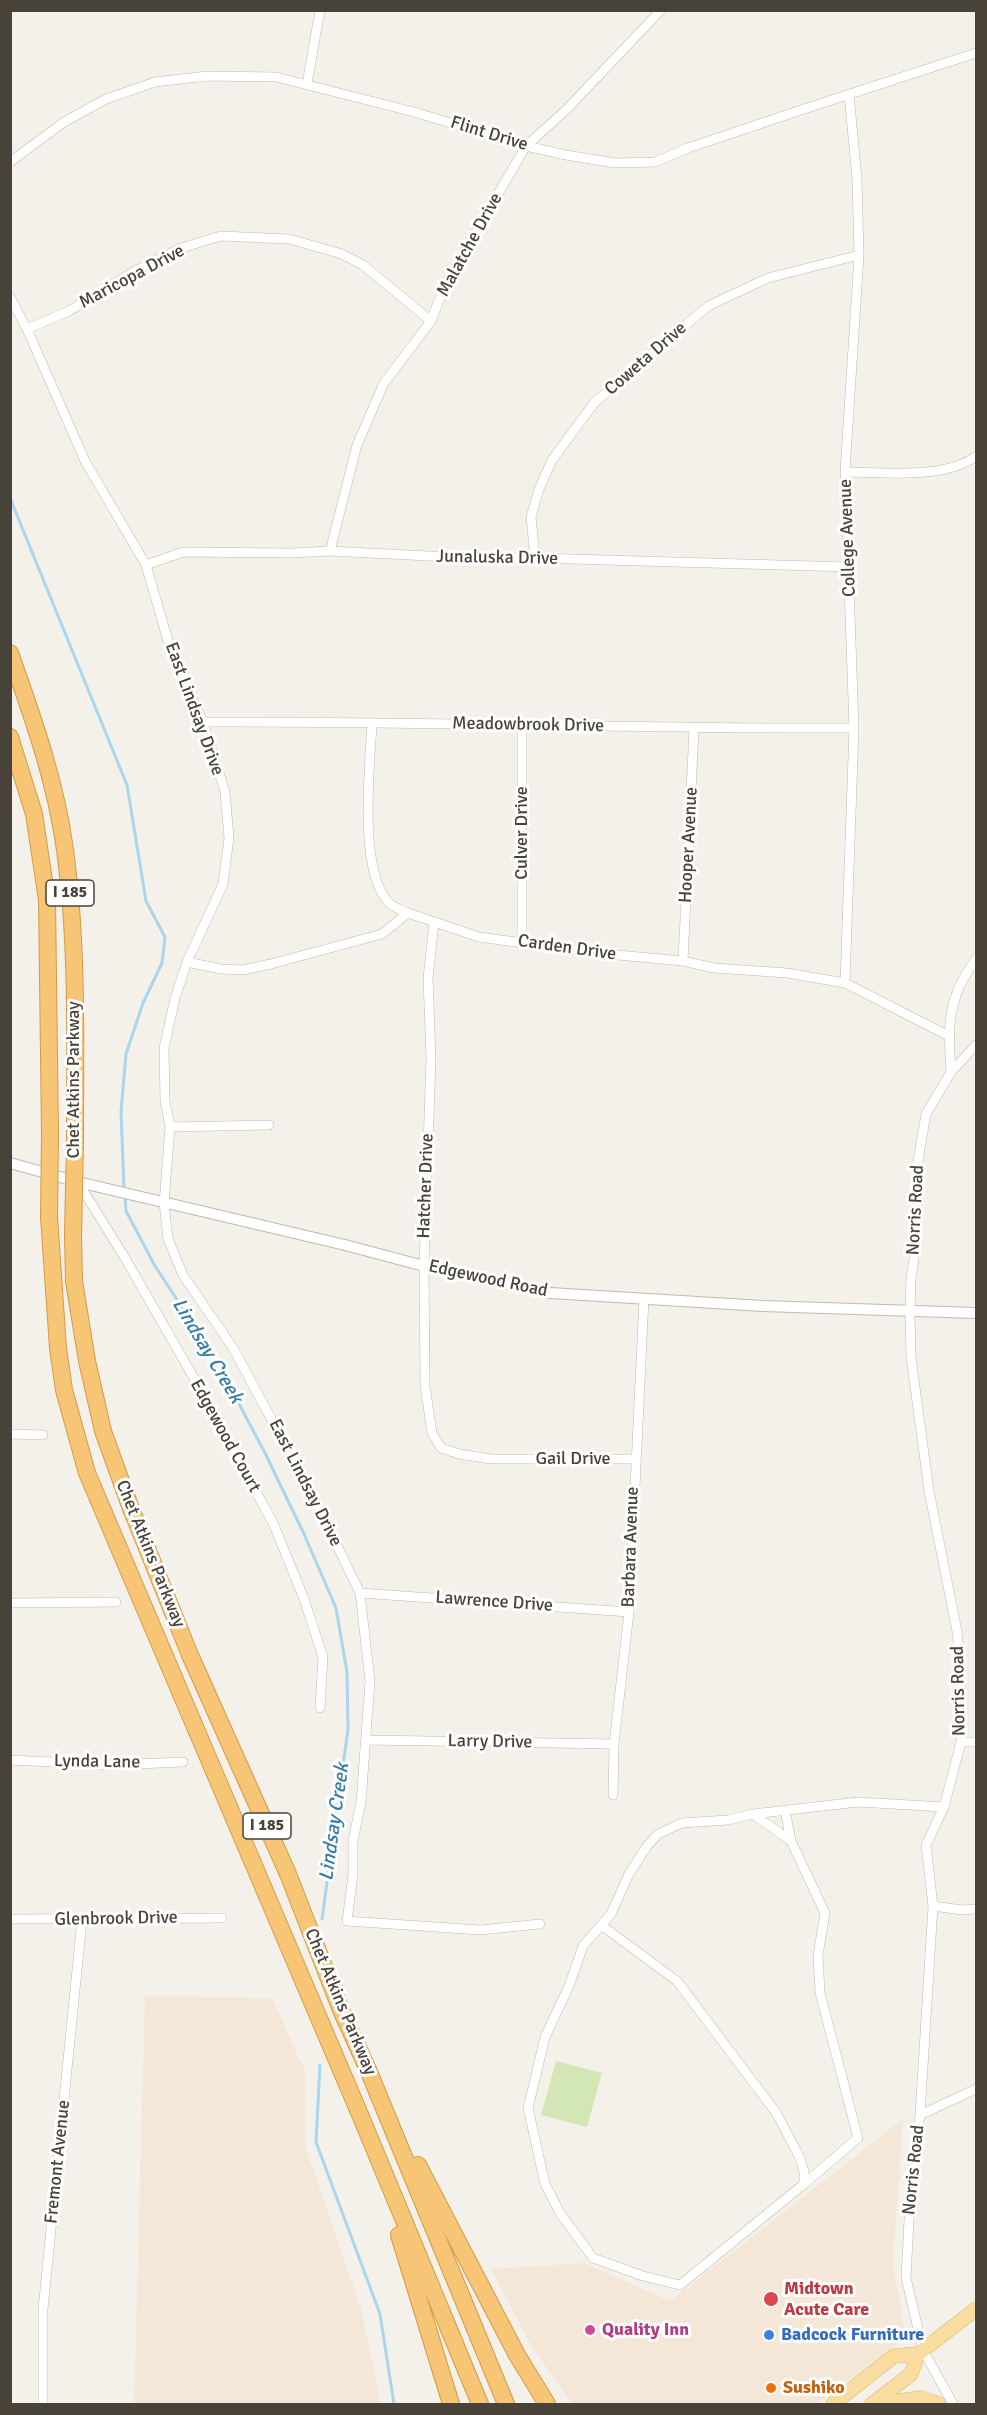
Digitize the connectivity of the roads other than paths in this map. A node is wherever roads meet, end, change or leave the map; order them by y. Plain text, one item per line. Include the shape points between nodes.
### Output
1 (320, 10) edge
2 (661, 10) edge
3 (976, 53) edge
4 (307, 84) junction
5 (849, 94) junction
6 (526, 146) junction
7 (10, 162) edge
8 (859, 255) junction
9 (10, 297) edge
10 (431, 321) junction
11 (27, 328) junction
12 (976, 458) edge
13 (845, 472) junction
14 (330, 551) junction
15 (535, 558) junction
16 (146, 565) junction
17 (850, 567) junction
18 (10, 653) edge
19 (202, 723) junction
20 (372, 723) junction
21 (522, 724) junction
22 (854, 728) junction
23 (694, 729) junction
24 (10, 737) edge
25 (408, 913) junction
26 (434, 923) junction
27 (522, 941) junction
28 (976, 959) edge
29 (683, 961) junction
30 (187, 962) junction
31 (845, 982) junction
32 (949, 1036) junction
33 (976, 1045) edge
34 (951, 1072) junction
35 (269, 1125) dead end
36 (170, 1127) junction
37 (10, 1163) edge
38 (78, 1182) junction
39 (164, 1203) junction
40 (424, 1266) junction
41 (644, 1299) junction
42 (910, 1310) junction
43 (976, 1313) edge
44 (10, 1434) edge
45 (43, 1435) dead end
46 (635, 1458) junction
47 (510, 1459) joint
48 (360, 1593) junction
49 (116, 1602) dead end
50 (10, 1603) edge
51 (629, 1612) junction
52 (320, 1708) dead end
53 (367, 1740) junction
54 (961, 1742) junction
55 (976, 1742) edge
56 (614, 1744) junction
57 (10, 1760) edge
58 (183, 1762) dead end
59 (613, 1795) dead end
60 (945, 1807) junction
61 (785, 1810) junction
62 (753, 1814) junction
63 (791, 1841) junction
64 (933, 1906) junction
65 (976, 1909) edge
66 (222, 1918) dead end
67 (10, 1919) edge
68 (82, 1920) junction
69 (540, 1924) dead end
70 (601, 1925) junction
71 (369, 2072) junction
72 (976, 2089) edge
73 (920, 2115) junction
74 (361, 2117) junction
75 (804, 2184) junction
76 (976, 2309) edge
77 (920, 2352) junction
78 (43, 2404) edge
79 (451, 2404) edge
80 (480, 2404) edge
81 (506, 2404) edge
82 (547, 2404) edge
83 (833, 2404) edge
84 (872, 2404) edge
85 (881, 2404) edge
86 (939, 2404) edge
87 (953, 2404) edge

1 - 4 street
2 - 6 street, Malatche Drive via 566,110
3 - 5 street, Flint Drive
4 - 6 street, Flint Drive
4 - 7 street, Flint Drive via 276,77 207,76 155,82 106,99 64,122
5 - 6 street, Flint Drive via 655,162 615,164
5 - 8 street, College Avenue
6 - 10 street, Malatche Drive via 445,285
8 - 13 street, College Avenue
8 - 15 street, Coweta Drive via 768,278 708,306 595,402 552,460 539,489 531,517
9 - 11 street, East Lindsay Drive
10 - 11 street, Maricopa Drive via 363,265 342,254 289,239 221,236 181,248 69,311
10 - 14 street, Malatche Drive via 384,383 357,445
11 - 16 street, East Lindsay Drive via 86,461
12 - 13 street via 946,469 922,472
13 - 17 street, College Avenue
14 - 15 street, Junaluska Drive
14 - 16 street, Junaluska Drive via 183,552
15 - 17 street, Junaluska Drive
16 - 19 street, East Lindsay Drive via 171,651
17 - 22 street, College Avenue
18 - 71 highway, Chet Atkins Parkway / I 185, bridge via 55,793 65,849 74,942 74,1281 103,1431 190,1655 288,1874
19 - 20 street, Meadowbrook Drive
19 - 30 street, East Lindsay Drive via 225,792 229,838 223,884
20 - 21 street, Meadowbrook Drive
20 - 25 street via 368,819 374,879 388,903
21 - 23 street, Meadowbrook Drive
21 - 27 street, Culver Drive
22 - 23 street, Meadowbrook Drive
22 - 31 street, College Avenue
23 - 29 street, Hooper Avenue
24 - 74 highway, Chet Atkins Parkway / I 185, bridge via 34,814 46,900 49,1217 64,1390 87,1473
25 - 26 street, Carden Drive
25 - 30 street via 382,934 271,964 243,970
26 - 27 street, Carden Drive via 479,937
26 - 40 street, Hatcher Drive via 428,978 431,1058
27 - 29 street, Carden Drive
28 - 32 street via 961,980 951,1011
29 - 31 street, Carden Drive
30 - 36 street, East Lindsay Drive via 164,1048 165,1101
31 - 32 street, Carden Drive
32 - 34 street
33 - 34 street, Norris Road
34 - 42 street, Norris Road via 926,1114 917,1167 917,1238
35 - 36 street
36 - 39 street, East Lindsay Drive
37 - 38 street, Edgewood Road
38 - 39 street, Edgewood Road
38 - 52 street, Edgewood Court via 142,1287 274,1525 323,1657
39 - 40 street, Edgewood Road
39 - 48 street, East Lindsay Drive via 168,1239 183,1275 238,1358
40 - 41 street, Edgewood Road via 550,1293
40 - 47 street, Hatcher Drive via 425,1386 432,1432 441,1448 490,1459
41 - 42 street, Edgewood Road
41 - 46 street, Barbara Avenue
42 - 43 street, Edgewood Road
42 - 54 street, Norris Road via 911,1357 929,1491 957,1631
44 - 45 street
46 - 47 street, Gail Drive
46 - 51 street, Barbara Avenue
48 - 51 street, Lawrence Drive
48 - 53 street, East Lindsay Drive via 370,1681
49 - 50 street
51 - 56 street, Barbara Avenue
53 - 56 street, Larry Drive
53 - 69 street, East Lindsay Drive via 347,1921 480,1930
54 - 55 street
54 - 60 street, Norris Road
56 - 59 street, Barbara Avenue
57 - 58 street, Lynda Lane via 112,1765
60 - 61 street via 858,1802
60 - 64 street, Norris Road via 926,1845
61 - 62 street
61 - 63 street
62 - 63 street
62 - 70 street via 682,1823 658,1834 629,1874 611,1914
63 - 75 street via 825,1913 818,1955 820,1993 858,2138
64 - 65 street
64 - 73 street, Norris Road
66 - 68 street, Glenbrook Drive
67 - 68 street, Glenbrook Drive
68 - 78 street, Fremont Avenue via 44,2309
70 - 75 street via 677,1981 777,2114 800,2156
70 - 75 street via 583,1946 545,2037 528,2108 545,2184 560,2213 593,2258 680,2285
71 - 81 highway, Chet Atkins Parkway / I 185
71 - 82 highway via 517,2355
72 - 73 street
73 - 77 street, Norris Road via 911,2181 906,2278
74 - 79 highway
74 - 80 highway, Chet Atkins Parkway / I 185
76 - 77 main road
77 - 83 main road via 894,2356
77 - 84 main road via 911,2373
77 - 87 street, Norris Road
85 - 86 main road via 921,2398

